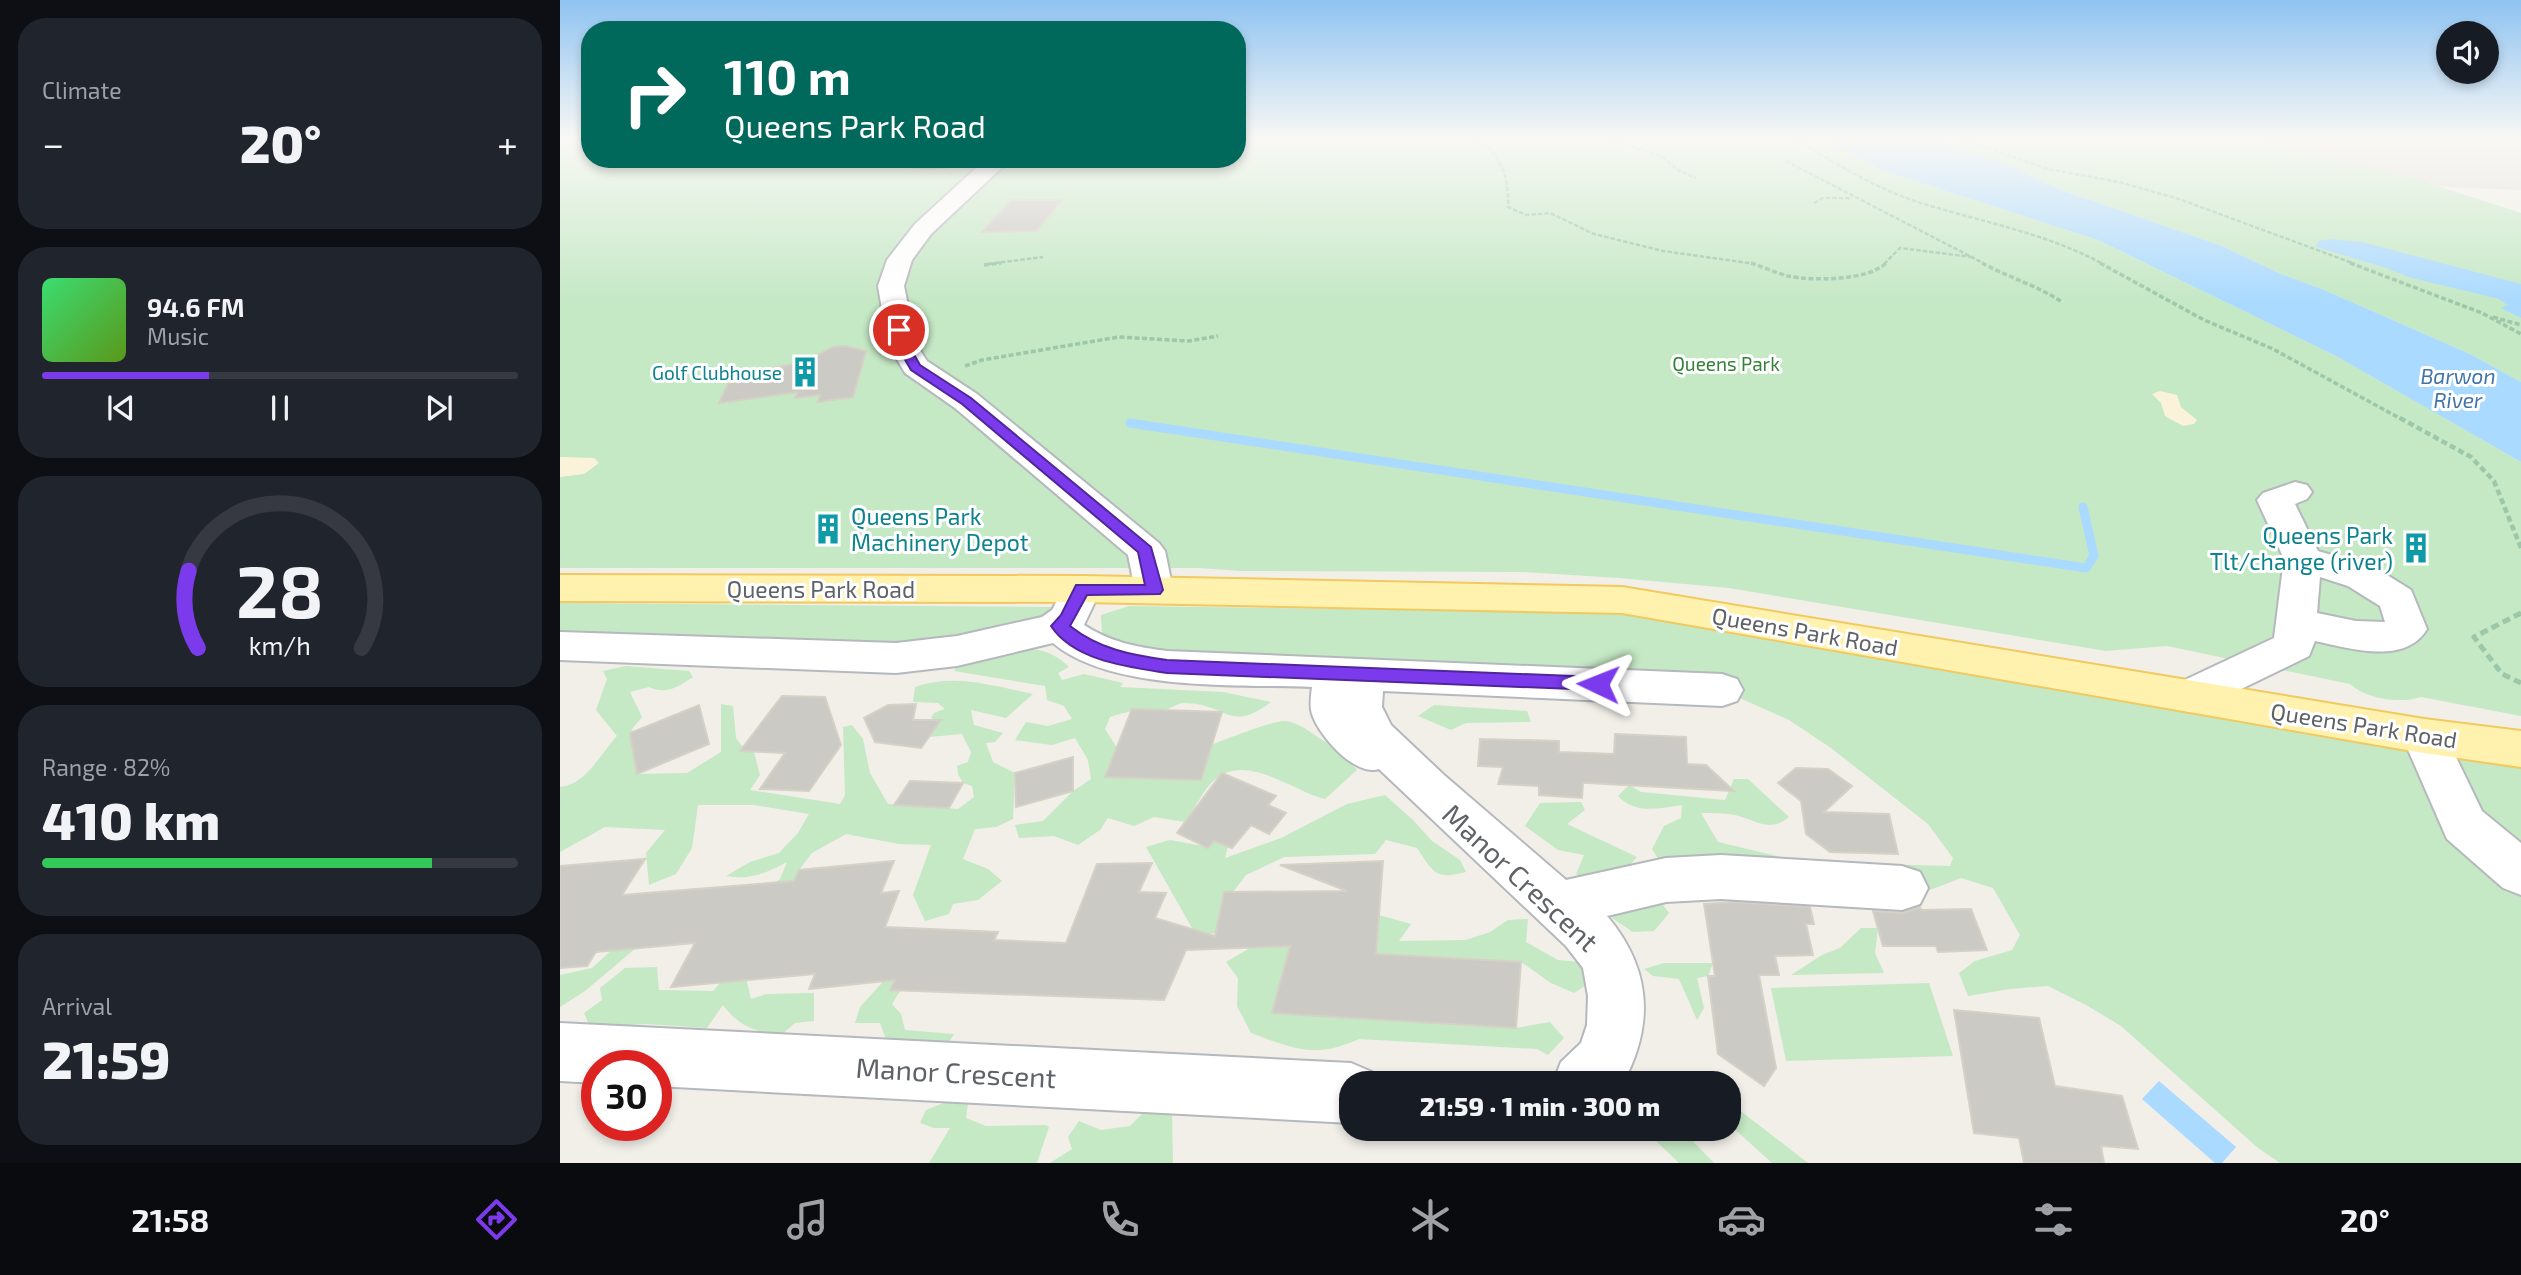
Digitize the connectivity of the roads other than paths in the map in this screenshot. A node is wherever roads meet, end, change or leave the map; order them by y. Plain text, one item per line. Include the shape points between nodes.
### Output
1 (958, 194) edge
2 (2295, 492) dead end
3 (2303, 559) junction
4 (560, 588) edge
5 (1082, 589) junction
6 (1154, 590) junction
7 (2296, 623) junction
8 (1059, 626) junction
9 (560, 646) edge
10 (1723, 690) dead end
11 (1348, 691) junction
12 (2189, 696) junction
13 (2424, 736) junction
14 (2521, 749) edge
15 (2521, 873) edge
16 (1902, 888) dead end
17 (1557, 905) junction
18 (560, 1052) edge
19 (1595, 1071) edge
20 (1339, 1092) edge

1 - 6 street via 900,260 891,286 902,344 915,368 966,401 1146,551
2 - 3 street via 2275,500
3 - 7 street
3 - 7 street via 2362,577 2397,599 2407,629 2391,637 2368,636
4 - 5 main road, Queens Park Road
5 - 6 main road, Queens Park Road
5 - 8 street
6 - 12 main road, Queens Park Road via 1622,600
7 - 12 street via 2294,646
8 - 9 street via 967,649 897,658
8 - 11 street via 1089,648 1142,663
10 - 11 street
11 - 17 street, Manor Crescent via 1343,729 1427,788
12 - 13 main road, Queens Park Road
13 - 14 main road, Queens Park Road
13 - 15 street via 2464,825
16 - 17 street via 1721,877 1666,880
17 - 19 street, Manor Crescent via 1591,937 1614,980 1611,1040
18 - 20 street, Manor Crescent

